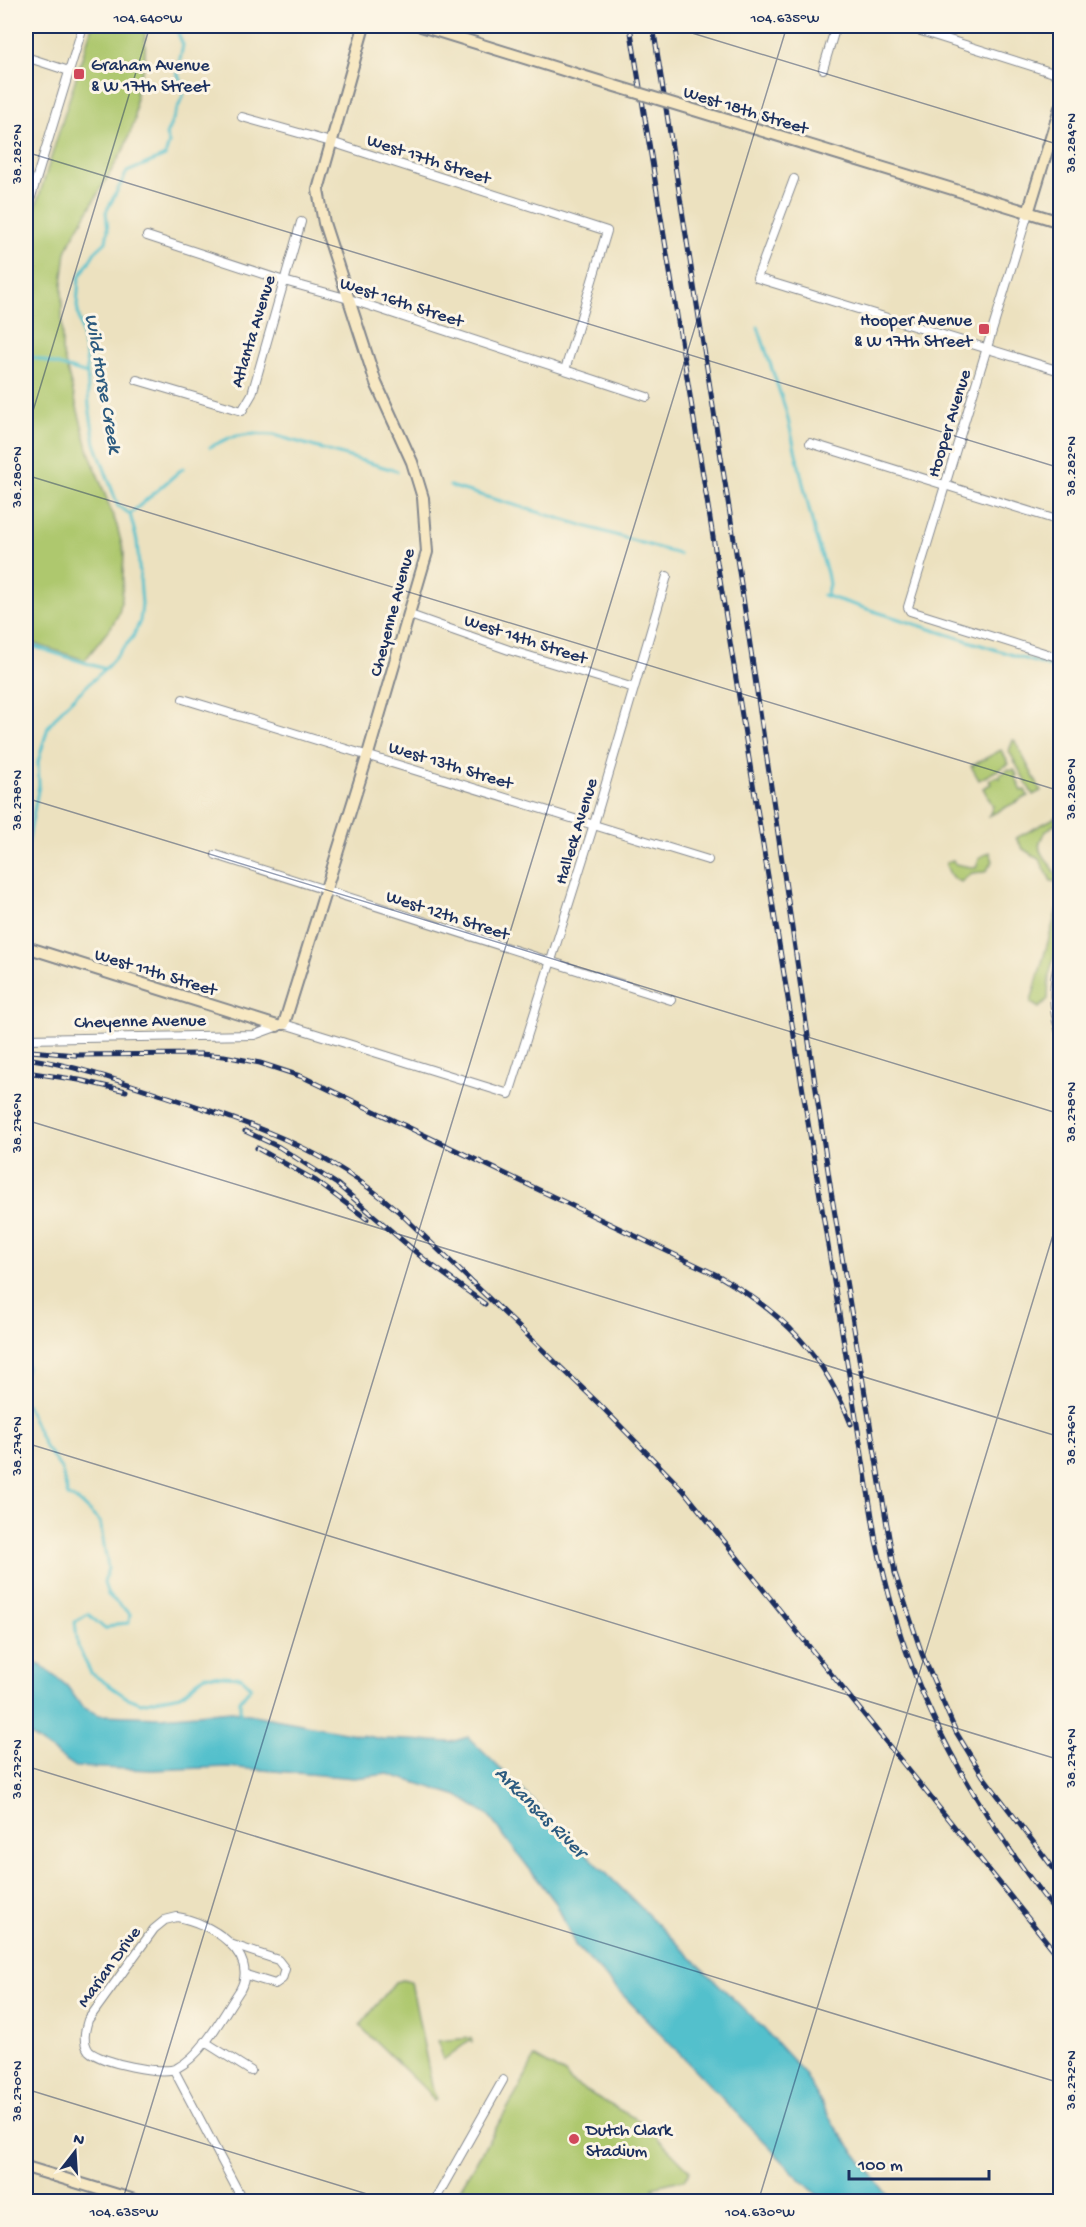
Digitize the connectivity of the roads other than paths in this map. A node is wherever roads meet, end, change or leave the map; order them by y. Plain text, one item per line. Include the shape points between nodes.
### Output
1 (83, 26) edge
2 (364, 26) edge
3 (421, 26) edge
4 (836, 26) edge
5 (905, 26) edge
6 (26, 57) edge
7 (823, 69) dead end
8 (69, 71) junction
9 (1060, 75) edge
10 (1060, 108) edge
11 (242, 117) dead end
12 (331, 142) junction
13 (794, 179) dead end
14 (26, 209) edge
15 (1028, 213) junction
16 (300, 222) dead end
17 (1060, 222) edge
18 (147, 236) dead end
19 (284, 281) junction
20 (349, 299) junction
21 (988, 349) junction
22 (565, 370) junction
23 (1060, 371) edge
24 (137, 380) dead end
25 (647, 397) dead end
26 (810, 443) dead end
27 (945, 485) junction
28 (1060, 520) edge
29 (667, 576) dead end
30 (410, 615) junction
31 (1060, 658) edge
32 (634, 688) junction
33 (183, 699) dead end
34 (368, 754) junction
35 (594, 824) junction
36 (216, 855) dead end
37 (708, 860) dead end
38 (326, 890) junction
39 (26, 947) edge
40 (1060, 956) edge
41 (549, 962) junction
42 (671, 1000) dead end
43 (280, 1025) junction
44 (1060, 1034) edge
45 (26, 1039) edge
46 (509, 1094) joint
47 (232, 1945) junction
48 (246, 1975) junction
49 (205, 2042) junction
50 (174, 2070) junction
51 (251, 2070) dead end
52 (503, 2080) dead end
53 (26, 2167) edge
54 (241, 2200) edge
55 (141, 2202) edge
56 (434, 2202) edge

1 - 8 street
2 - 12 street
3 - 15 street, West 18th Street, bridge
4 - 7 street
5 - 9 street
6 - 8 street
8 - 14 street
10 - 15 street, Hooper Avenue
11 - 12 street, West 17th Street
12 - 20 street, Cheyenne Avenue via 318,190 324,223
12 - 22 street, West 17th Street via 606,231
13 - 21 street via 757,278
15 - 17 street, West 18th Street
15 - 21 street, Hooper Avenue
16 - 19 street, Atlanta Avenue
18 - 19 street, West 16th Street
19 - 20 street, West 16th Street
19 - 24 street, Atlanta Avenue via 252,394 242,411
20 - 22 street, West 16th Street
20 - 30 street, Cheyenne Avenue via 376,383 412,462 423,498 427,552
21 - 23 street
21 - 27 street, Hooper Avenue
22 - 25 street, West 16th Street
26 - 27 street
27 - 28 street
27 - 31 street, Hooper Avenue via 909,609
29 - 32 street, Halleck Avenue
30 - 32 street, West 14th Street
30 - 34 street, Cheyenne Avenue
32 - 35 street, Halleck Avenue
33 - 34 street, West 13th Street
34 - 35 street, West 13th Street
34 - 38 street, Cheyenne Avenue
35 - 37 street, West 13th Street
35 - 41 street, Halleck Avenue
36 - 38 street, West 12th Street
38 - 41 street, West 12th Street
38 - 43 street, Cheyenne Avenue
39 - 43 street, West 11th Street
40 - 44 street via 1054,983
41 - 42 street, West 12th Street
41 - 46 street, Halleck Avenue
43 - 45 street, Cheyenne Avenue via 254,1035
43 - 46 street, West 11th Street
47 - 48 street, Marian Drive via 243,1960
47 - 48 street, Marian Drive via 278,1960 285,1969 282,1979 275,1984
47 - 50 street, Marian Drive via 201,1923 177,1917 165,1920 154,1929 88,2020 85,2041 98,2056 141,2069
48 - 49 street
49 - 50 street
49 - 51 street
50 - 54 street
52 - 56 street
53 - 55 street

